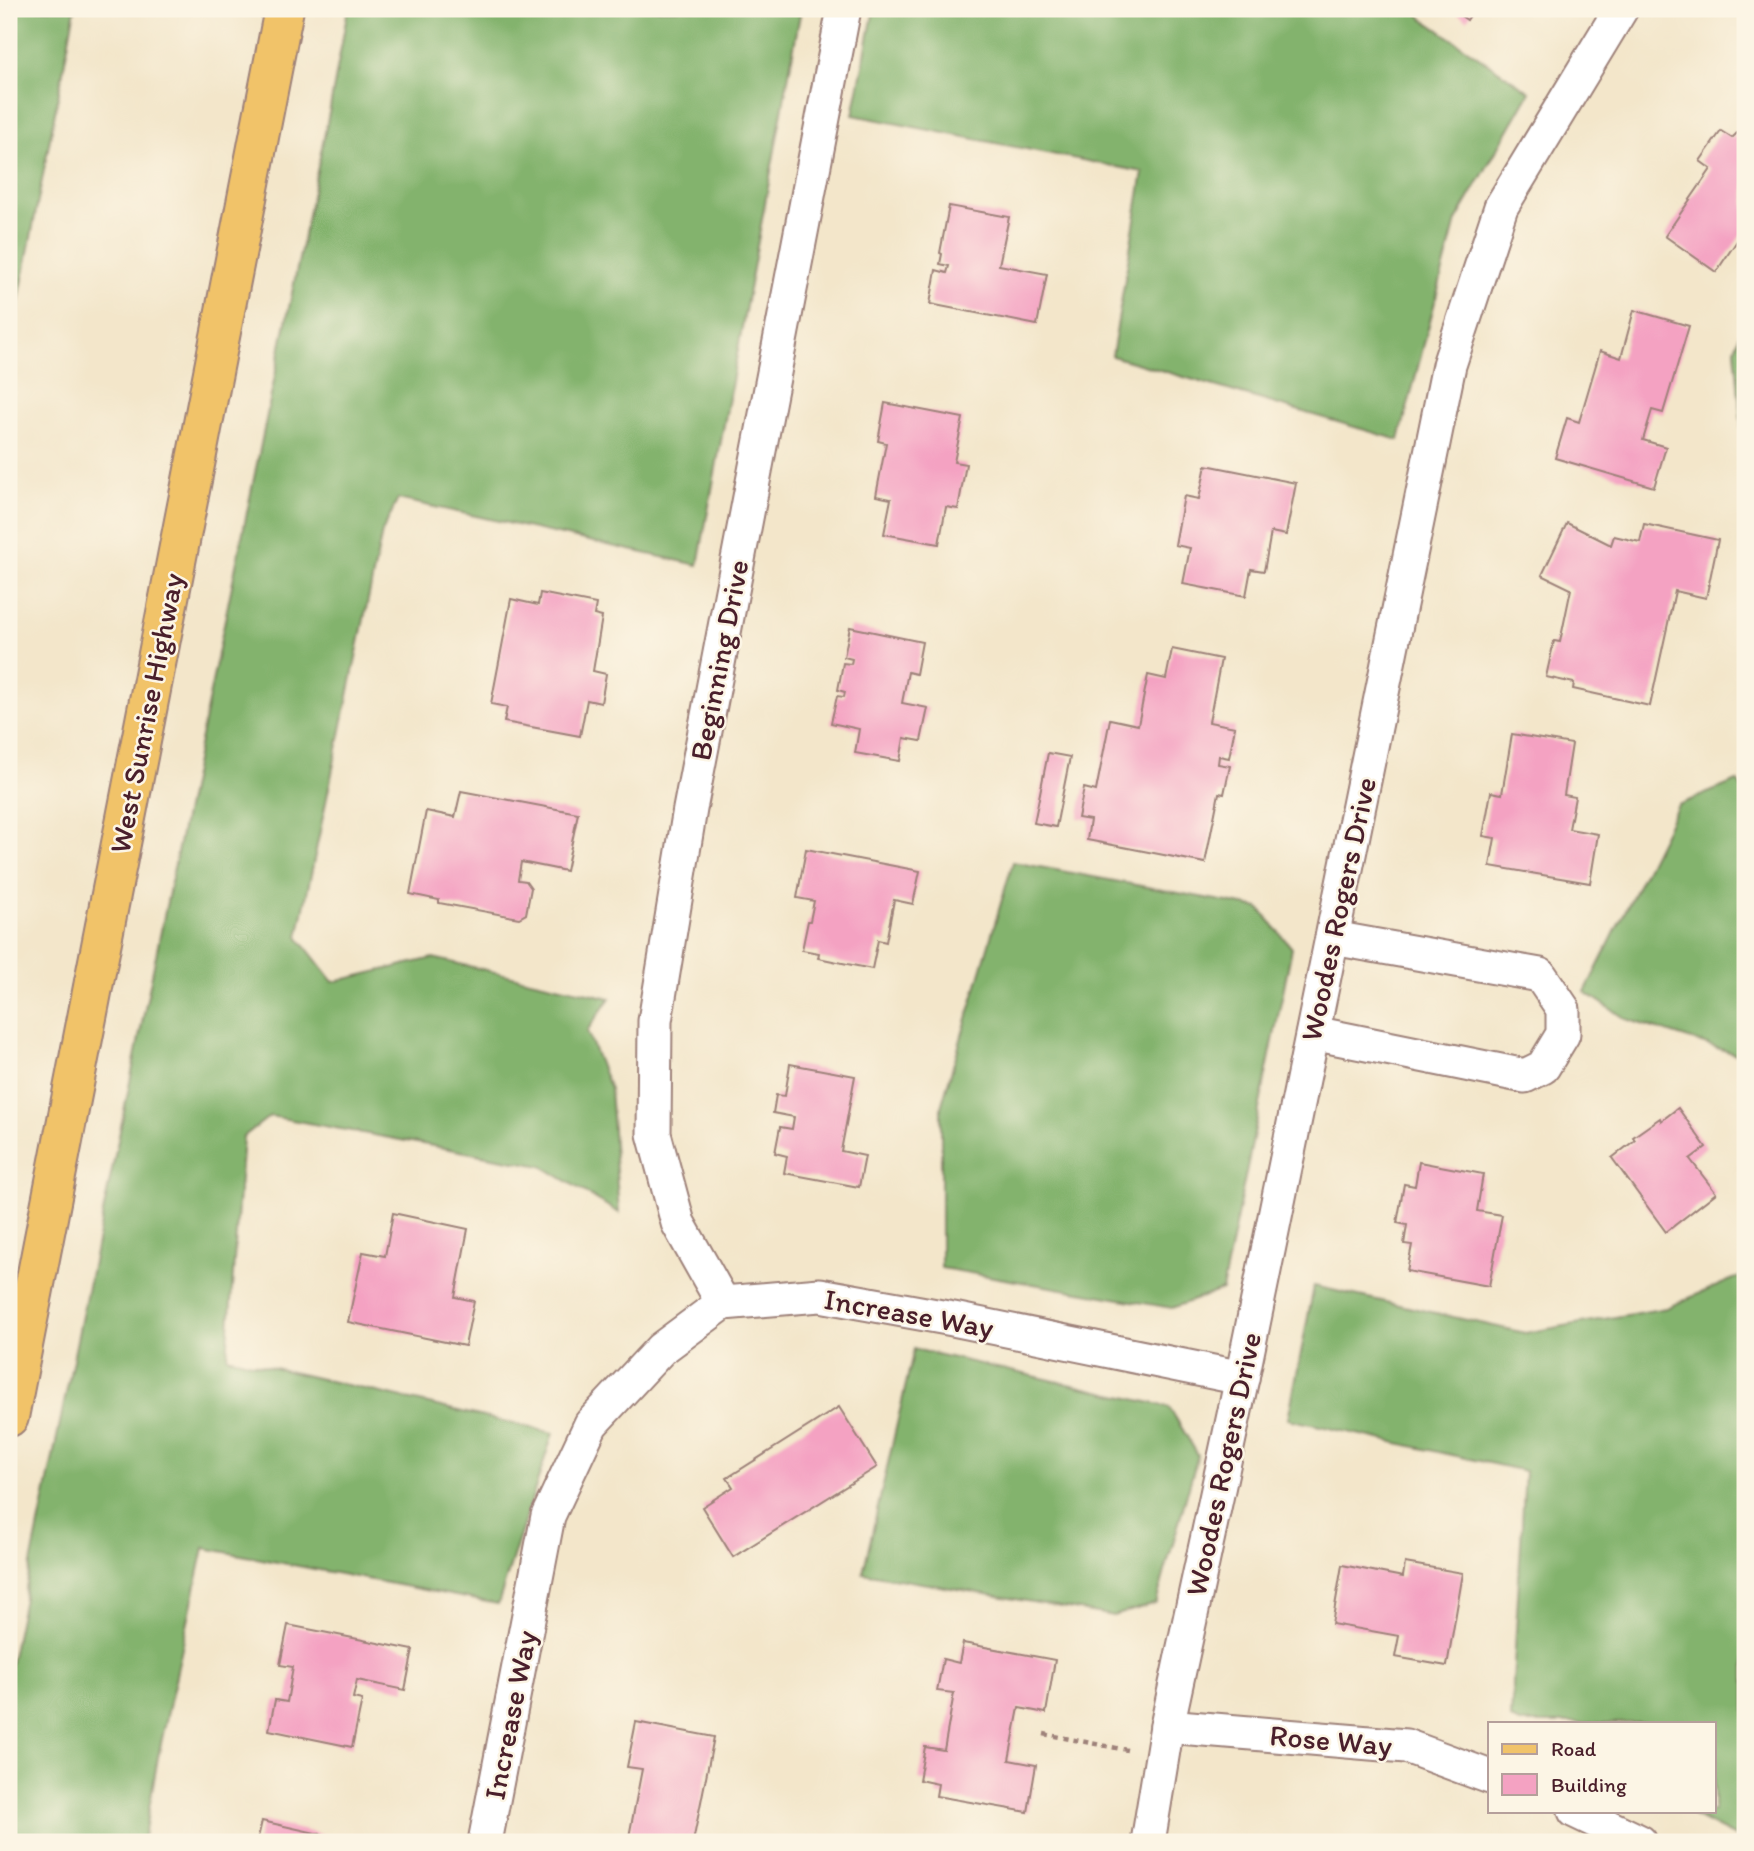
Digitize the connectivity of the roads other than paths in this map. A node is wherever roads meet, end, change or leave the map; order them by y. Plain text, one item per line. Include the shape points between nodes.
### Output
1 (284, 9) edge
2 (844, 9) edge
3 (1621, 9) edge
4 (1333, 938) junction
5 (1313, 1033) junction
6 (723, 1303) junction
7 (1242, 1378) junction
8 (9, 1417) edge
9 (1164, 1741) junction
10 (1488, 1776) edge
11 (1577, 1812) edge
12 (485, 1842) edge
13 (1148, 1842) edge
14 (1640, 1842) edge

1 - 8 main road, West Sunrise Highway
2 - 6 street, Beginning Drive via 690,809 655,1021 654,1134 678,1223
3 - 4 street, Woodes Rogers Drive via 1501,207 1450,365
4 - 5 street, Woodes Rogers Drive
4 - 5 street via 1540,975 1563,1009 1563,1034 1543,1066 1525,1076
5 - 7 street, Woodes Rogers Drive
6 - 7 street, Increase Way via 820,1295
6 - 12 street, Increase Way via 661,1349 591,1424 548,1516
7 - 9 street, Woodes Rogers Drive
9 - 10 street, Rose Way via 1406,1746
9 - 13 street, Woodes Rogers Drive
11 - 14 street

